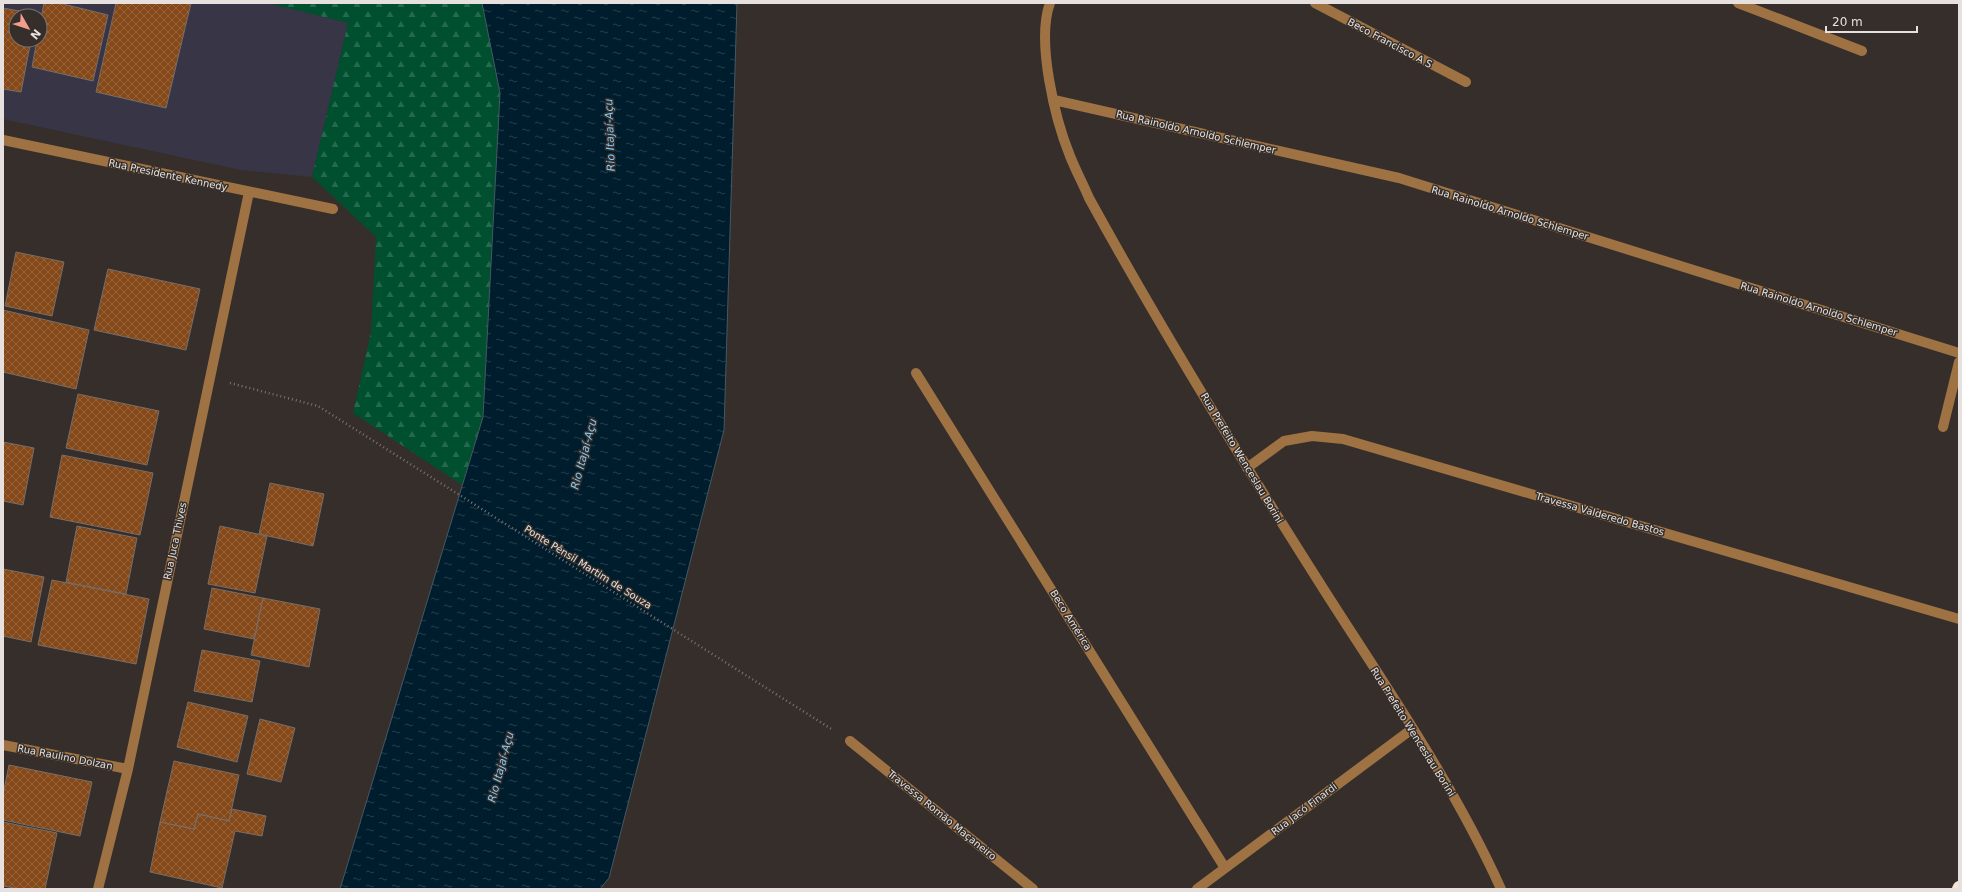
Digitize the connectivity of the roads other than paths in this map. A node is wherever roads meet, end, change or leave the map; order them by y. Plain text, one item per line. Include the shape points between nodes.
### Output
1 (1050, 3) edge
2 (1315, 3) edge
3 (1738, 3) edge
4 (1862, 51) dead end
5 (1466, 82) dead end
6 (1054, 100) junction
7 (3, 140) edge
8 (249, 192) junction
9 (333, 209) dead end
10 (1959, 353) edge
11 (1959, 362) edge
12 (916, 373) dead end
13 (1943, 427) dead end
14 (1247, 468) junction
15 (1959, 619) edge
16 (1412, 729) junction
17 (850, 741) road end
18 (3, 745) edge
19 (128, 769) junction
20 (1225, 868) junction
21 (98, 889) edge
22 (1033, 889) edge
23 (1197, 889) edge
24 (1501, 889) edge

1 - 6 street, Rua Prefeito Wenceslau Borini via 1047,12 1047,63
2 - 5 street, Beco Francisco A S
3 - 4 street
6 - 10 street, Rua Rainoldo Arnoldo Schlemper via 1399,178
6 - 14 street, Rua Prefeito Wenceslau Borini via 1070,156 1089,198
7 - 8 street, Rua Presidente Kennedy
8 - 9 street, Rua Presidente Kennedy
8 - 19 street, Rua Juca Thives
11 - 13 street
12 - 20 street, Beco América
14 - 15 street, Travessa Valderedo Bastos via 1284,441 1312,436 1343,439
14 - 16 street, Rua Prefeito Wenceslau Borini
16 - 20 street, Rua Jacó Finardi
16 - 24 street, Rua Prefeito Wenceslau Borini via 1480,841
17 - 22 street, Travessa Romão Maçaneiro
18 - 19 street, Rua Raulino Dolzan
19 - 21 street, Rua Juca Thives
20 - 23 street, Rua Jacó Finardi

